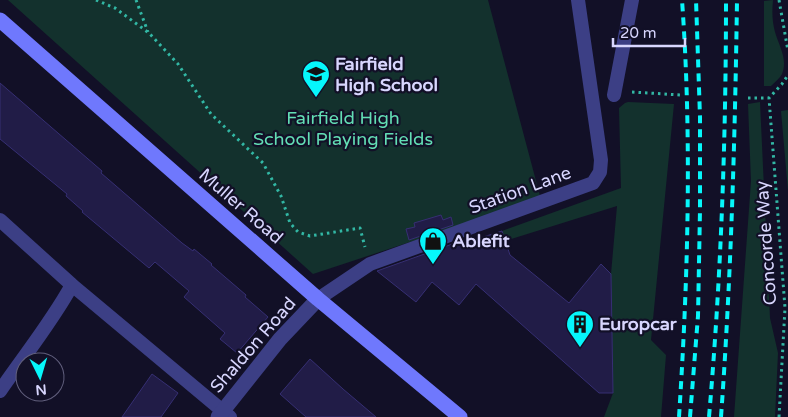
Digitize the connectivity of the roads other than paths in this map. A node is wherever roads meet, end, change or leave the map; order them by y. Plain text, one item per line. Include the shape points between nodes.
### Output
1 (578, 0) edge
2 (632, 0) edge
3 (0, 20) edge
4 (614, 96) road end
5 (0, 220) edge
6 (72, 286) junction
7 (318, 299) junction
8 (0, 391) edge
9 (223, 415) edge
10 (460, 417) edge

1 - 7 lane, Station Lane via 601,160 600,172 593,183 370,264
2 - 4 lane
3 - 7 main road, Muller Road
5 - 6 lane
6 - 8 lane via 56,314
6 - 9 lane
7 - 9 street, Shaldon Road via 280,340
7 - 10 main road, Muller Road

